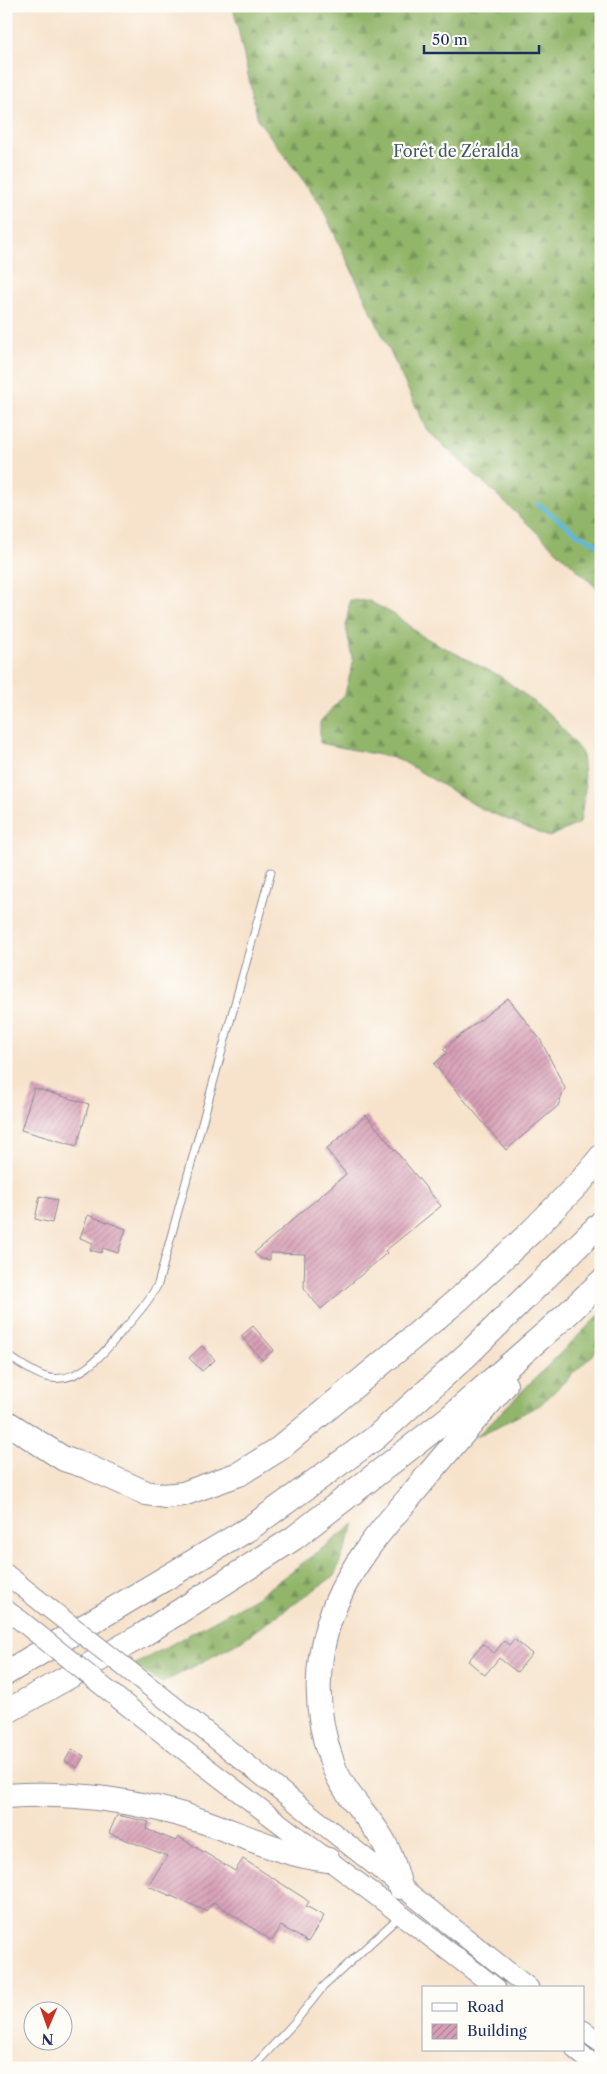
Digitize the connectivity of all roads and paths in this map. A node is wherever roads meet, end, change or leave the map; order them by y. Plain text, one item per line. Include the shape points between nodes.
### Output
1 (271, 872) dead end
2 (601, 1157) edge
3 (601, 1178) edge
4 (601, 1223) edge
5 (601, 1282) edge
6 (564, 1318) junction
7 (6, 1355) edge
8 (6, 1422) edge
9 (64, 1459) junction
10 (6, 1574) edge
11 (13, 1615) edge
12 (43, 1652) junction
13 (6, 1661) edge
14 (6, 1673) edge
15 (6, 1712) edge
16 (6, 1796) edge
17 (328, 1860) junction
18 (400, 1887) junction
19 (402, 1914) junction
20 (493, 1986) edge
21 (526, 1986) edge
22 (584, 2031) edge
23 (601, 2044) edge
24 (578, 2052) edge
25 (252, 2068) edge
26 (598, 2068) edge

1 - 7 lane via 158,1284 150,1298 97,1360 74,1375 47,1378
2 - 9 highway via 531,1232 460,1298 253,1467 209,1486 164,1496 137,1490 99,1471
3 - 9 highway via 507,1274 426,1348 275,1468 242,1488 187,1508 157,1509 86,1479
4 - 12 highway via 468,1354 375,1438 250,1528
5 - 6 highway
6 - 15 highway via 450,1417 294,1538 142,1636
6 - 18 highway via 441,1458 366,1551 330,1616 320,1658 318,1695 322,1734 340,1779 387,1847
8 - 9 highway
10 - 18 main road, bridge
11 - 17 main road, bridge via 190,1756
12 - 13 highway
12 - 14 highway
16 - 17 highway via 80,1796 145,1806 203,1821 293,1854
17 - 19 main road
18 - 21 main road
19 - 20 main road
19 - 25 lane via 323,1987
22 - 23 main road
24 - 26 main road

